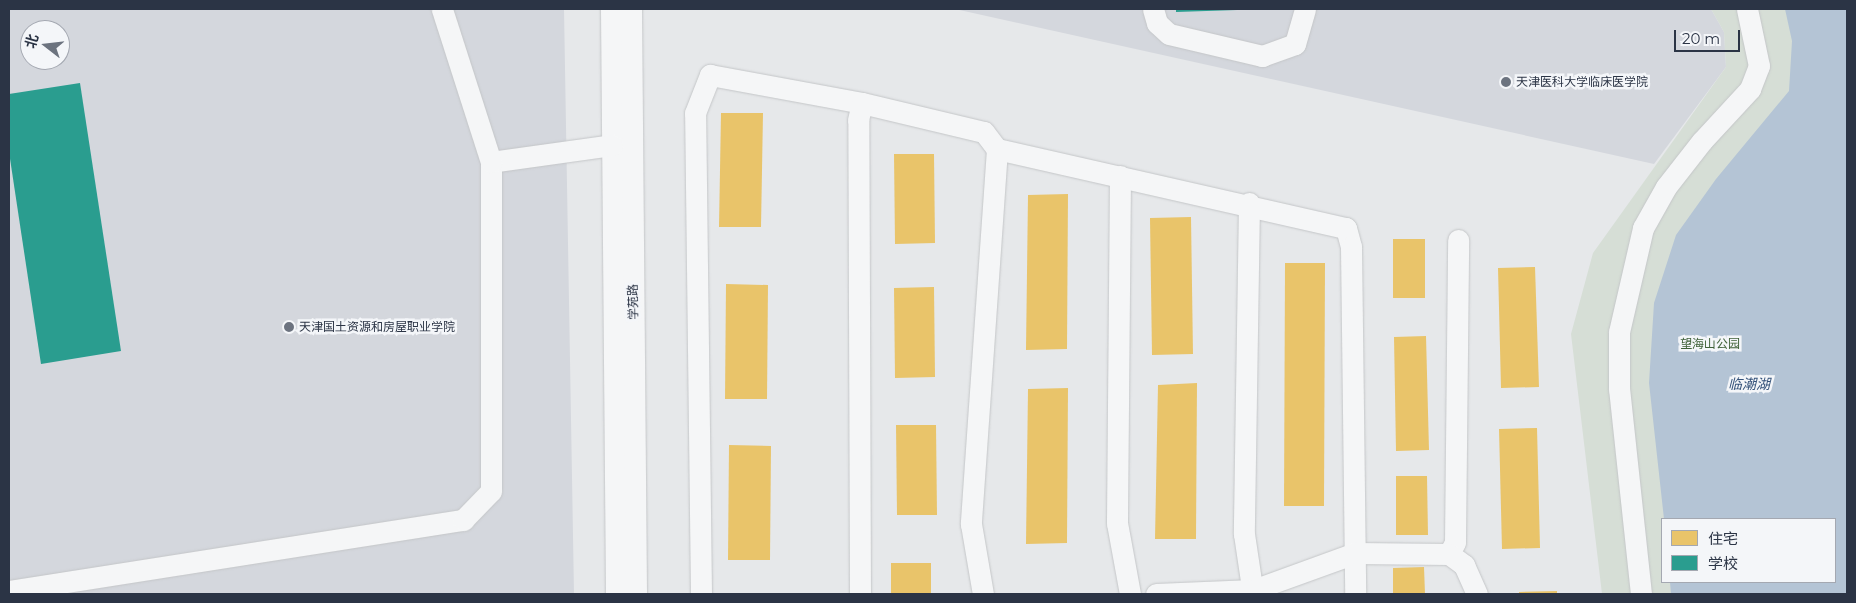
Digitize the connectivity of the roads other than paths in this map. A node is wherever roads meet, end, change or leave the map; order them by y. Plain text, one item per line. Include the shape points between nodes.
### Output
1 (442, 9) edge
2 (611, 9) edge
3 (630, 9) edge
4 (1153, 9) edge
5 (1305, 9) edge
6 (1747, 9) edge
7 (862, 102) junction
8 (612, 145) junction
9 (997, 149) junction
10 (491, 162) junction
11 (1120, 176) junction
12 (1249, 203) junction
13 (1458, 240) dead end
14 (1355, 553) junction
15 (1449, 554) junction
16 (9, 591) edge
17 (1253, 592) edge
18 (616, 594) edge
19 (636, 594) edge
20 (701, 594) edge
21 (860, 594) edge
22 (983, 594) edge
23 (1130, 594) edge
24 (1156, 594) edge
25 (1355, 594) edge
26 (1477, 594) edge
27 (1641, 594) edge

1 - 10 street
2 - 8 street, 学苑路
3 - 19 street, 学苑路
4 - 5 street via 1157,23 1169,34 1262,56 1295,44
6 - 27 street via 1759,66 1750,90 1702,141 1666,187 1643,228 1621,323 1619,389
7 - 9 street via 984,132
7 - 20 street via 710,75 702,90 695,113
7 - 21 street via 858,120
8 - 10 street
8 - 18 street, 学苑路
9 - 11 street
9 - 22 street via 971,524
10 - 16 street via 491,491 463,520
11 - 12 street
11 - 23 street via 1117,523
12 - 14 street via 1346,228 1351,247
12 - 17 street via 1244,534
13 - 15 street via 1455,542
14 - 15 street
14 - 17 street
14 - 25 street
15 - 26 street via 1464,565
17 - 24 street

